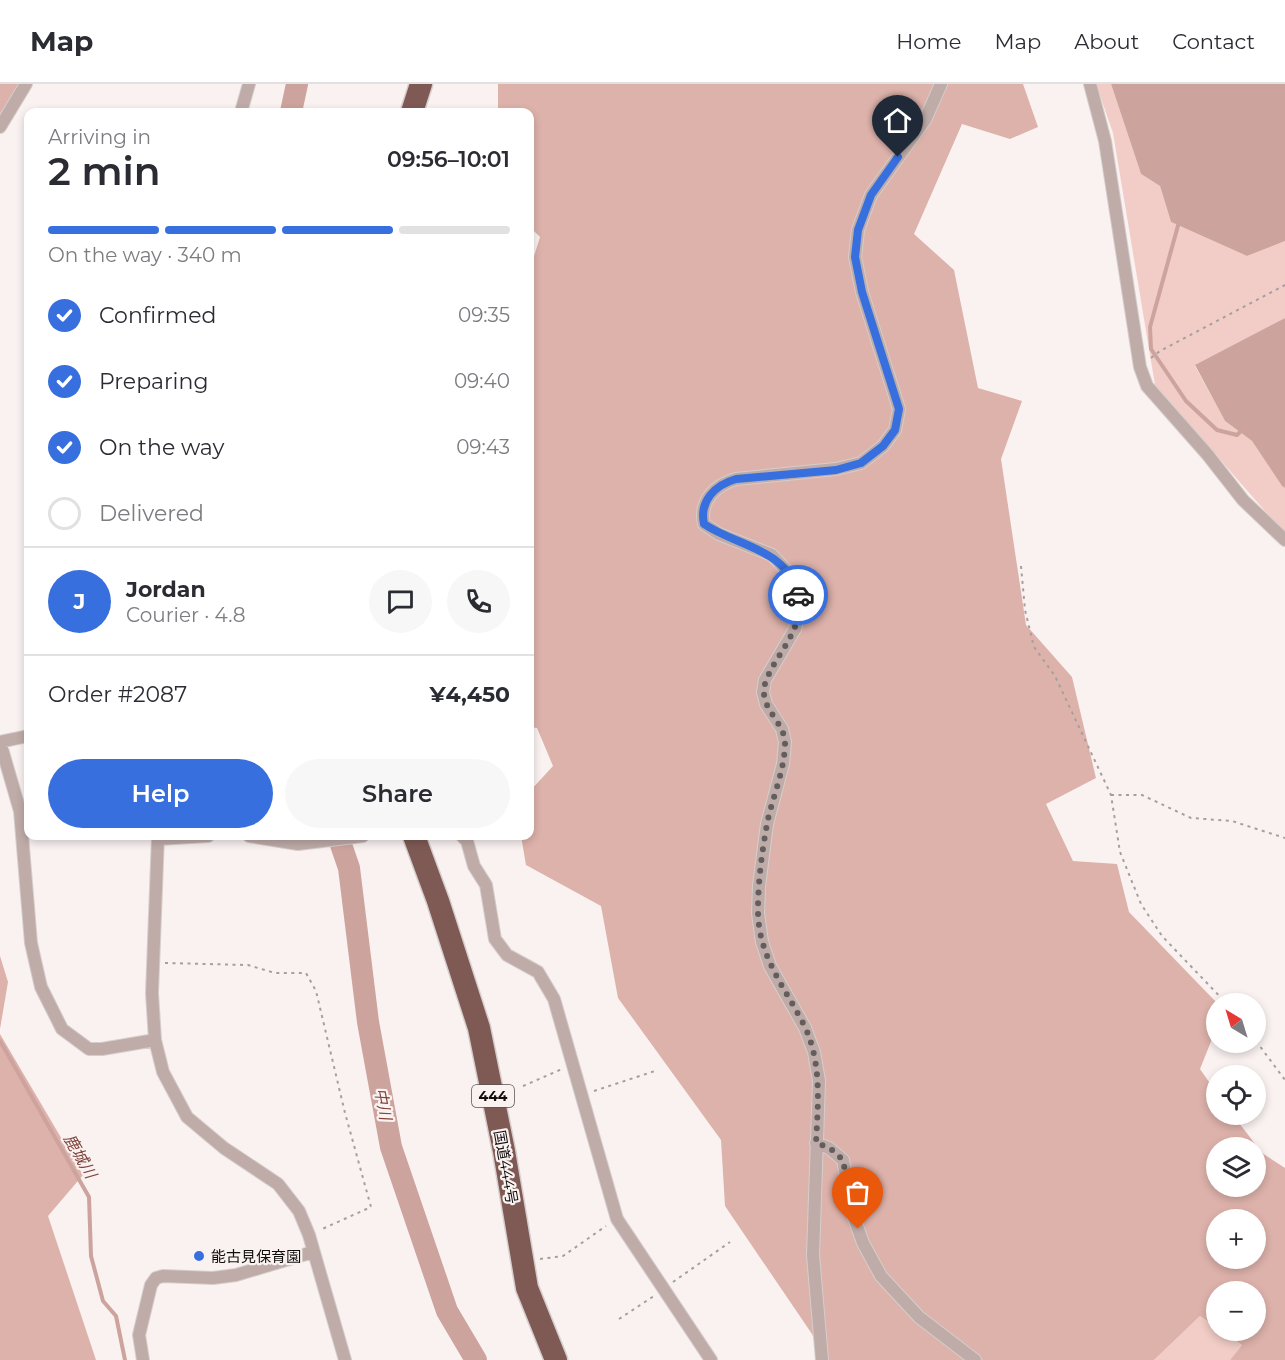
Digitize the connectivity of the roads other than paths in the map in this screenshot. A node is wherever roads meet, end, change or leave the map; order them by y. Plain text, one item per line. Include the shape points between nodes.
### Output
1 (26, 84) edge
2 (249, 84) edge
3 (421, 84) edge
4 (941, 84) edge
5 (1090, 84) edge
6 (242, 108) edge
7 (413, 108) edge
8 (0, 127) edge
9 (1285, 540) edge
10 (24, 737) edge
11 (158, 840) edge
12 (277, 840) edge
13 (326, 840) edge
14 (415, 840) edge
15 (465, 840) edge
16 (156, 1040) junction
17 (816, 1143) junction
18 (314, 1252) junction
19 (143, 1360) edge
20 (345, 1360) edge
21 (556, 1360) edge
22 (711, 1360) edge
23 (822, 1360) edge
24 (975, 1360) edge

1 - 8 street
2 - 6 street
3 - 7 highway
4 - 17 street via 925,120 871,195 858,230 855,257 862,292 899,409 895,430 883,446 861,463 836,470 723,483 710,494 701,513 704,524 719,534 771,555 786,570 800,605 795,629 765,680 763,692 785,742 767,824 758,913 770,966 805,1028 813,1052 819,1081
5 - 9 street via 1105,141 1140,367 1147,386 1243,500
10 - 16 street via 0,742 20,811 31,944 41,987 62,1029 89,1049
11 - 16 street via 152,993
12 - 13 street
14 - 21 highway, 国道444号 / 444 via 479,1028 527,1288
15 - 22 street via 486,885 495,939 507,955 538,972 554,999 617,1219
16 - 18 street via 163,1072 188,1117 224,1148 278,1184 299,1211
17 - 23 street via 813,1255
17 - 24 street via 830,1148 843,1160 853,1215 880,1276 919,1317
18 - 19 street via 236,1275 156,1278 139,1335
18 - 20 street

